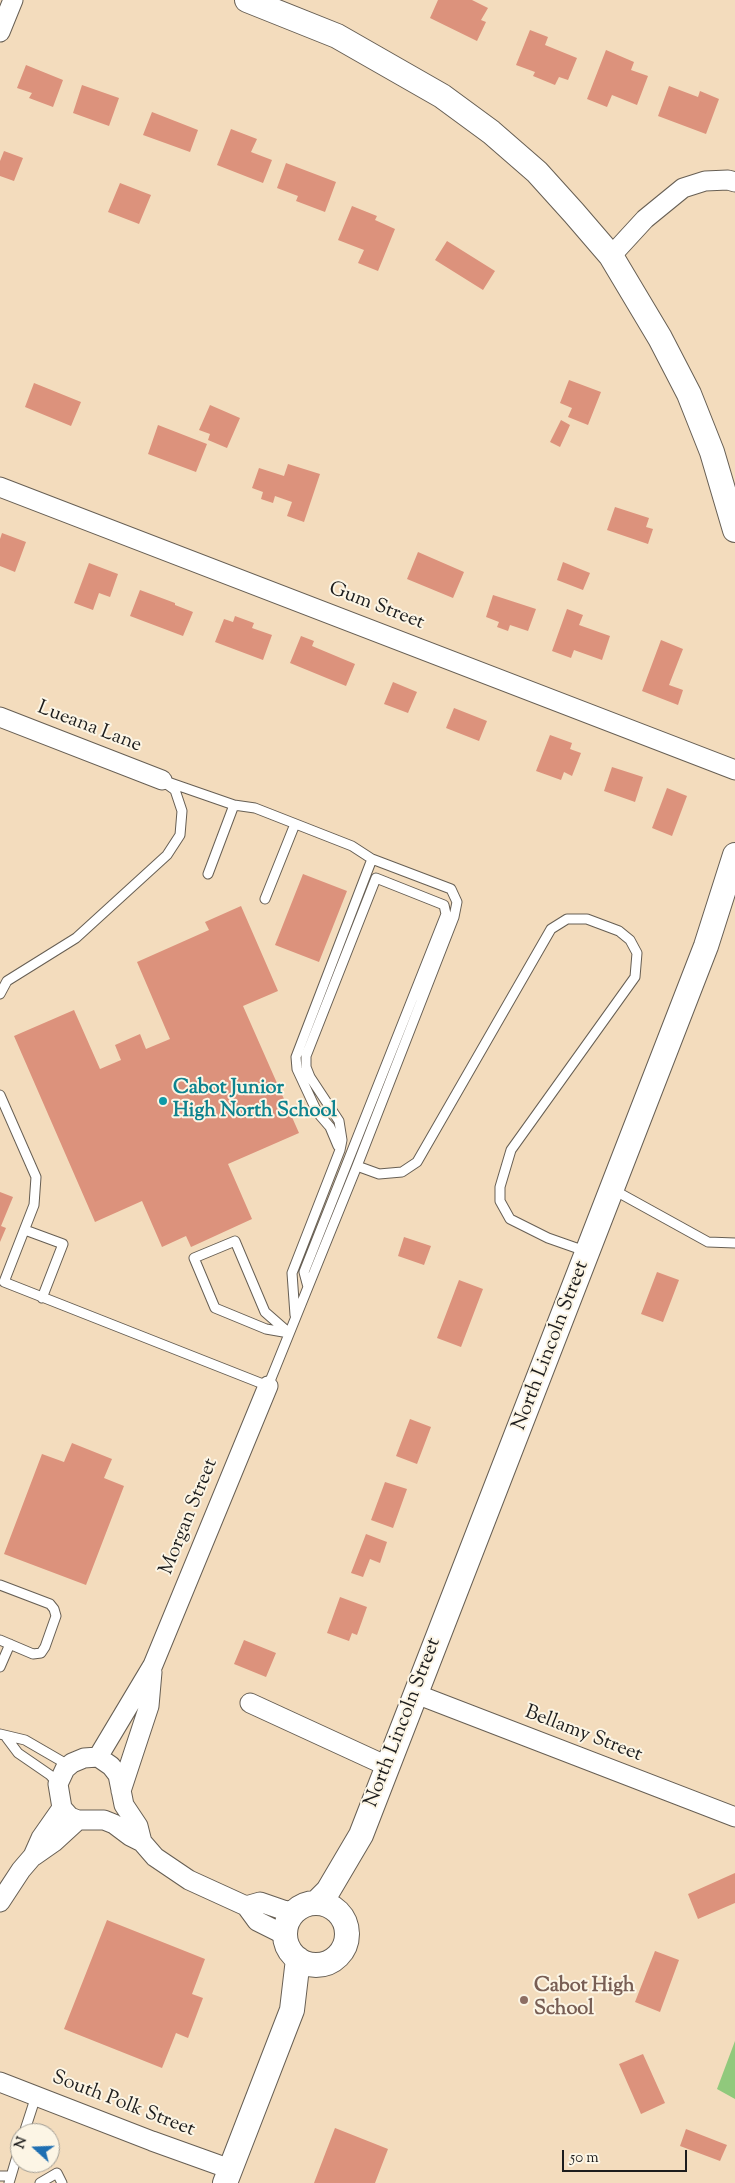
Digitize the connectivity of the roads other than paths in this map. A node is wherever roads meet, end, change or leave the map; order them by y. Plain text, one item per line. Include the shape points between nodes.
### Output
1 (13, 0) edge
2 (247, 0) edge
3 (0, 32) edge
4 (735, 182) edge
5 (611, 256) junction
6 (0, 487) edge
7 (735, 530) edge
8 (0, 717) edge
9 (735, 770) edge
10 (162, 780) junction
11 (234, 805) junction
12 (295, 824) junction
13 (735, 855) edge
14 (372, 859) junction
15 (208, 874) dead end
16 (264, 899) dead end
17 (0, 994) edge
18 (0, 1095) edge
19 (340, 1150) junction
20 (357, 1166) junction
21 (612, 1189) junction
22 (25, 1230) junction
23 (735, 1243) edge
24 (588, 1252) junction
25 (308, 1286) junction
26 (42, 1298) junction
27 (296, 1318) junction
28 (289, 1333) junction
29 (268, 1386) junction
30 (0, 1585) edge
31 (0, 1640) edge
32 (10, 1644) junction
33 (153, 1665) junction
34 (0, 1667) edge
35 (416, 1694) junction
36 (250, 1703) dead end
37 (3, 1736) edge
38 (98, 1757) junction
39 (72, 1763) junction
40 (387, 1766) junction
41 (58, 1784) junction
42 (121, 1793) junction
43 (62, 1808) junction
44 (735, 1817) edge
45 (78, 1820) junction
46 (104, 1820) junction
47 (142, 1842) junction
48 (33, 1856) junction
49 (1, 1899) edge
50 (246, 1906) junction
51 (316, 1908) junction
52 (286, 1939) junction
53 (305, 1962) junction
54 (0, 2082) edge
55 (36, 2096) junction
56 (27, 2123) edge
57 (0, 2176) edge
58 (228, 2176) edge
59 (10, 2180) edge
60 (40, 2183) edge
61 (62, 2183) edge

1 - 3 street
2 - 5 street via 337,36 442,96 537,172
4 - 5 street via 705,181 683,188 645,219
5 - 7 street via 689,394 712,452
6 - 9 street, Gum Street
8 - 10 street, Lueana Lane
10 - 11 lane
10 - 17 lane via 175,790 182,811 180,835 168,855 76,938 7,981
11 - 12 lane via 255,808
11 - 15 lane
12 - 14 lane via 352,846
12 - 16 lane
13 - 21 street, North Lincoln Street via 706,946
14 - 19 lane via 296,1057 297,1069 317,1112 336,1137
14 - 20 lane via 451,889 457,902 454,917
18 - 22 lane via 36,1177 34,1205
19 - 25 lane via 339,1121 310,1077 306,1056 376,878 444,905 446,914 304,1272
19 - 27 lane via 292,1273
20 - 24 lane via 378,1174 402,1172 418,1162 551,929 567,919 587,918 620,931 630,940 638,953 635,977 512,1150 500,1187 500,1201 510,1219 548,1238
20 - 25 lane
21 - 23 lane via 708,1242
21 - 24 street, North Lincoln Street
22 - 26 lane via 62,1244
22 - 26 lane via 4,1282
24 - 35 street, North Lincoln Street
25 - 27 lane
26 - 29 lane
27 - 28 lane
28 - 28 lane via 265,1312 235,1241 194,1258 215,1308 266,1330
28 - 29 lane
29 - 33 street, Morgan Street
30 - 32 lane via 50,1604 56,1616 41,1653 33,1654
31 - 32 lane
32 - 34 lane
33 - 38 street, Morgan Street
33 - 42 street, Morgan Street via 149,1706
35 - 40 street, North Lincoln Street
35 - 44 street, Bellamy Street
36 - 40 street
37 - 39 lane via 25,1740 63,1762
37 - 41 lane via 18,1753
38 - 39 street
38 - 42 street via 118,1775
39 - 41 street
40 - 51 street, North Lincoln Street via 361,1834
41 - 43 street
42 - 46 street, Morgan Street via 117,1807
42 - 47 street via 138,1826
43 - 45 street
43 - 48 street
45 - 46 street
45 - 48 street
46 - 47 street
47 - 50 street via 155,1857 189,1880
48 - 49 street
50 - 51 street via 260,1902 286,1911
50 - 52 street via 256,1921 281,1933
51 - 52 street via 287,1923
51 - 53 street via 340,1914 347,1927 345,1945 333,1960 323,1964
52 - 53 street via 292,1954
53 - 58 street via 292,2010
54 - 55 street, South Polk Street
55 - 56 lane
55 - 58 street, South Polk Street via 152,2141
57 - 59 lane
60 - 61 lane via 57,2173

